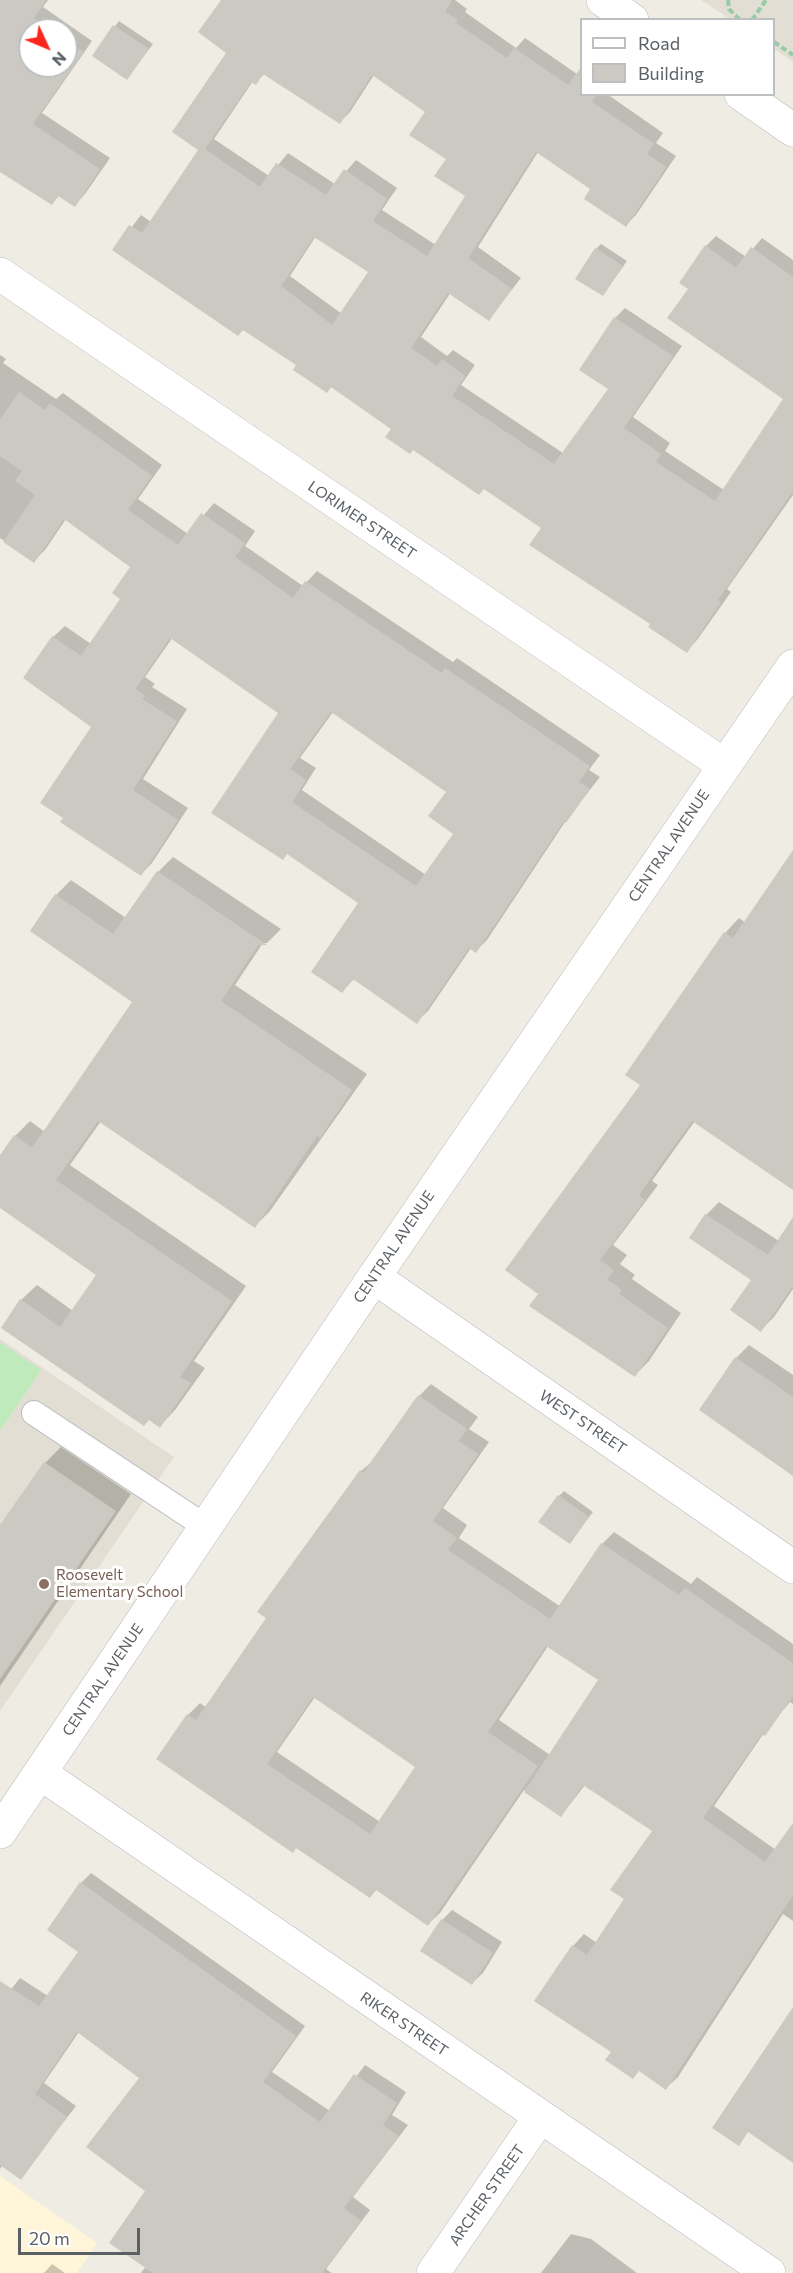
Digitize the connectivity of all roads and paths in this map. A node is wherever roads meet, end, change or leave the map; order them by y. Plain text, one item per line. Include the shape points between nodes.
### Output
1 (603, 0) edge
2 (728, 0) edge
3 (766, 0) edge
4 (629, 18) edge
5 (738, 18) edge
6 (753, 18) edge
7 (775, 43) edge
8 (793, 55) edge
9 (744, 96) edge
10 (793, 130) edge
11 (0, 274) edge
12 (793, 666) edge
13 (724, 765) junction
14 (374, 1276) junction
15 (34, 1413) dead end
16 (206, 1527) junction
17 (793, 1567) edge
18 (40, 1773) junction
19 (0, 1832) edge
20 (540, 2117) junction
21 (433, 2273) edge
22 (770, 2273) edge

1 - 4 street
2 - 5 path via 729,9
3 - 6 path
7 - 8 path
9 - 10 street
11 - 13 street, LORIMER STREET
12 - 13 street, CENTRAL AVENUE
13 - 14 street, CENTRAL AVENUE
14 - 16 street, CENTRAL AVENUE
14 - 17 street, WEST STREET
15 - 16 lane
16 - 18 street, CENTRAL AVENUE
18 - 19 street, CENTRAL AVENUE
18 - 20 street, RIKER STREET
20 - 21 street, ARCHER STREET
20 - 22 street, RIKER STREET

